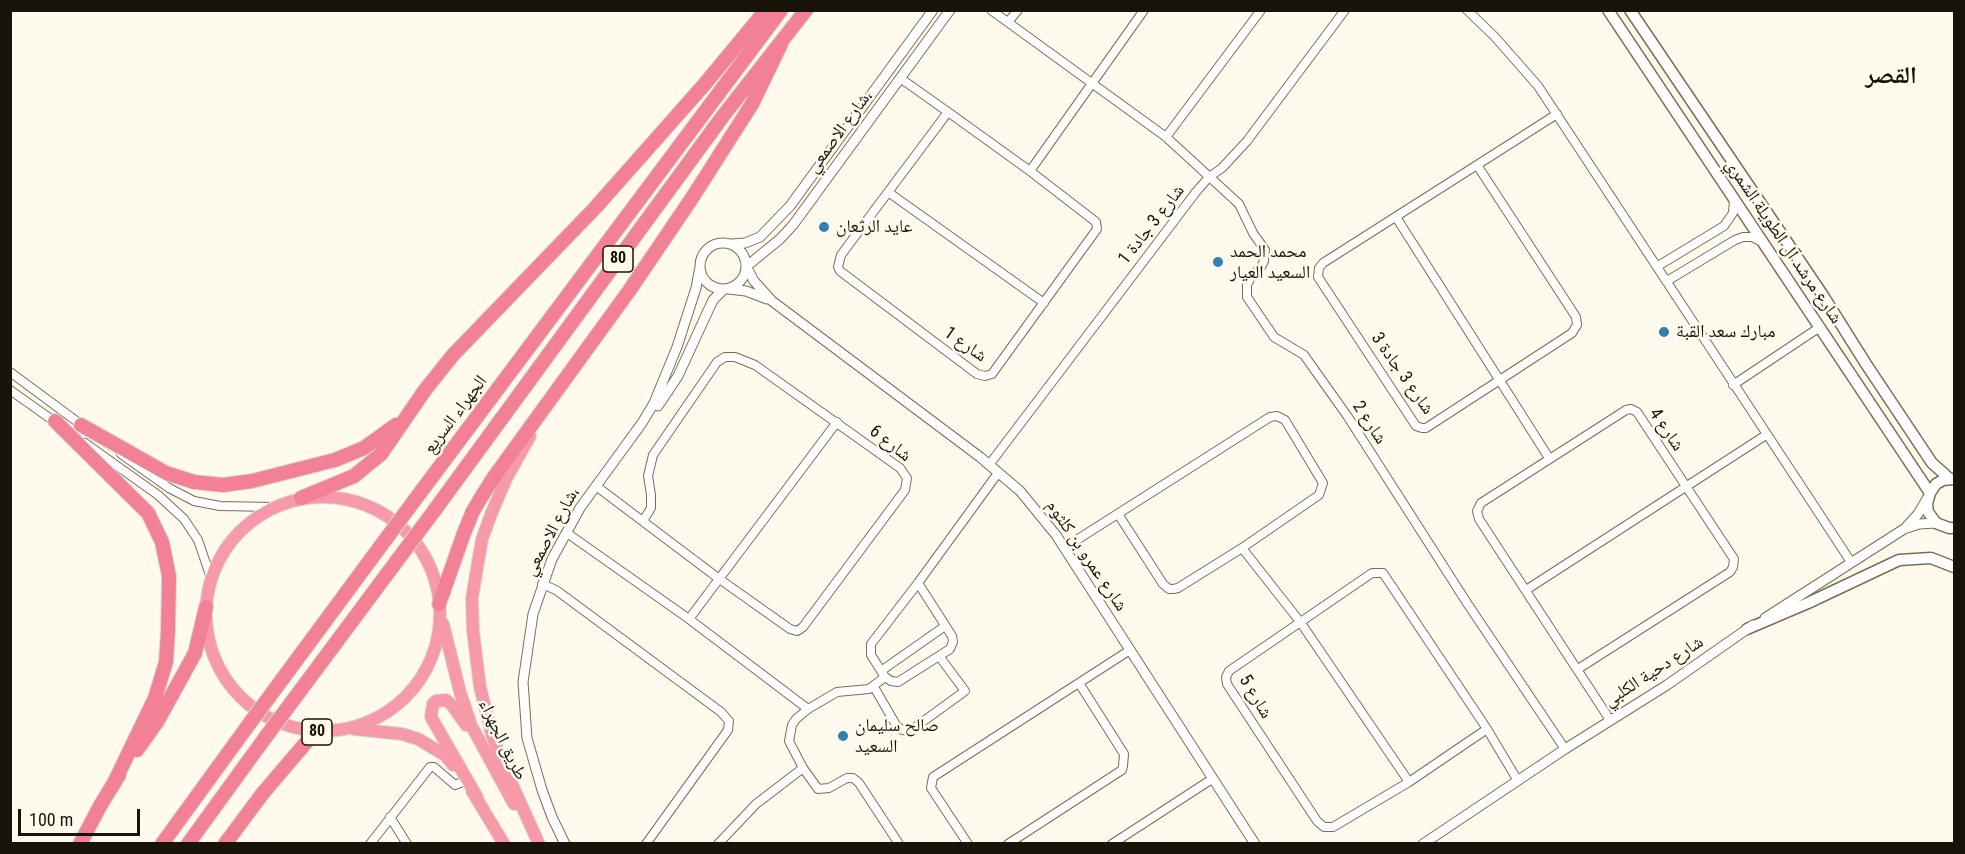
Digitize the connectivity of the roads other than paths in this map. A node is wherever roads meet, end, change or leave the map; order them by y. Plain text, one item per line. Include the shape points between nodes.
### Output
1 (766, 10) edge
2 (781, 10) edge
3 (806, 10) edge
4 (933, 10) edge
5 (950, 10) edge
6 (991, 10) edge
7 (1018, 10) edge
8 (1144, 10) edge
9 (1261, 10) edge
10 (1345, 10) edge
11 (1467, 10) edge
12 (1608, 10) edge
13 (1630, 10) edge
14 (1008, 22) junction
15 (781, 44) junction
16 (900, 78) junction
17 (1092, 83) junction
18 (1662, 89) junction
19 (948, 112) junction
20 (1557, 114) junction
21 (1700, 116) junction
22 (1166, 137) junction
23 (1477, 165) junction
24 (1030, 171) junction
25 (1209, 177) junction
26 (888, 192) junction
27 (1734, 199) junction
28 (1396, 217) junction
29 (1763, 243) junction
30 (732, 244) junction
31 (1658, 266) junction
32 (700, 267) junction
33 (747, 267) junction
34 (1667, 281) junction
35 (725, 289) junction
36 (772, 301) junction
37 (1044, 303) junction
38 (1820, 327) junction
39 (10, 372) edge
40 (1872, 372) junction
41 (1500, 380) junction
42 (1733, 385) junction
43 (10, 390) edge
44 (551, 399) junction
45 (412, 409) junction
46 (55, 421) junction
47 (837, 422) junction
48 (642, 423) junction
49 (81, 425) junction
50 (1766, 435) junction
51 (1549, 458) junction
52 (988, 465) junction
53 (998, 472) junction
54 (1952, 479) edge
55 (596, 486) junction
56 (1685, 486) junction
57 (1929, 495) junction
58 (301, 498) junction
59 (273, 507) junction
60 (1118, 514) junction
61 (643, 521) junction
62 (1939, 524) junction
63 (1954, 528) edge
64 (1904, 529) junction
65 (567, 533) junction
66 (1954, 537) edge
67 (1064, 548) junction
68 (1242, 548) junction
69 (1851, 562) junction
70 (1954, 567) edge
71 (211, 578) junction
72 (718, 578) junction
73 (918, 583) junction
74 (542, 584) junction
75 (1526, 590) junction
76 (440, 607) junction
77 (206, 608) junction
78 (689, 619) junction
79 (1301, 623) junction
80 (945, 626) junction
81 (1747, 629) junction
82 (1130, 650) junction
83 (939, 656) junction
84 (1578, 669) junction
85 (883, 674) junction
86 (1079, 683) junction
87 (874, 687) junction
88 (808, 710) junction
89 (1610, 720) junction
90 (351, 729) junction
91 (1487, 729) junction
92 (315, 732) junction
93 (1565, 749) junction
94 (802, 768) junction
95 (1212, 779) junction
96 (499, 780) junction
97 (1518, 780) junction
98 (465, 781) junction
99 (1409, 782) junction
100 (114, 783) junction
101 (477, 797) junction
102 (390, 817) junction
103 (80, 843) edge
104 (162, 843) edge
105 (188, 843) edge
106 (225, 843) edge
107 (370, 843) edge
108 (407, 843) edge
109 (504, 843) edge
110 (538, 843) edge
111 (565, 843) edge
112 (646, 843) edge
113 (718, 843) edge
114 (899, 843) edge
115 (969, 843) edge
116 (1008, 843) edge
117 (1112, 843) edge
118 (1255, 843) edge
119 (1423, 843) edge

1 - 45 highway via 611,190 453,355
2 - 104 highway, الجهراء السريع / 80, bridge
3 - 15 highway, 80
4 - 30 street, شارع الاصمعي، via 770,228 752,241
5 - 16 street, شارع الاصمعي،
6 - 14 street, شارع 2
7 - 14 street
8 - 17 street
9 - 22 street
10 - 25 street, شارع 3 جادة 1 via 1247,141
11 - 20 street via 1519,63
12 - 18 main road, شارع مرشد آل الطويلة الشمري
13 - 21 main road, شارع مرشد آل الطويلة الشمري
14 - 17 street, شارع 2
15 - 44 highway via 752,104 692,198
15 - 105 highway, 80, bridge via 723,116
16 - 19 street, شارع 1
16 - 33 street, شارع الاصمعي، via 793,225
17 - 22 street, شارع 2
17 - 24 street
18 - 21 main road via 1676,86
18 - 27 main road, شارع مرشد آل الطويلة الشمري
19 - 24 street, شارع 1
19 - 26 street, شارع 1
20 - 23 street, شارع 3 جادة 3
20 - 31 street
21 - 40 main road, شارع مرشد آل الطويلة الشمري
22 - 25 street, شارع 2
23 - 28 street, شارع 3 جادة 3
23 - 41 street, شارع 3 جادة 3 via 1577,321 1572,333
24 - 37 street, شارع 1 via 1097,225
25 - 52 street, شارع 3 جادة 1
25 - 93 street, شارع 2 via 1239,204 1265,250 1261,267 1251,277 1247,297 1274,337 1304,355
26 - 37 street
26 - 37 street, شارع 1 via 841,255 838,267 977,374 992,374
27 - 29 main road, شارع مرشد آل الطويلة الشمري
27 - 31 street via 1733,213 1724,226
28 - 41 street
28 - 41 street, شارع 3 جادة 3 via 1323,263 1318,277 1416,426 1426,428
29 - 34 street via 1752,237 1735,240
29 - 38 main road, شارع مرشد آل الطويلة الشمري
30 - 32 street via 709,246
30 - 33 street via 740,249
31 - 34 street
32 - 35 street via 710,286
32 - 48 street, شارع الاصمعي، via 677,347
33 - 35 street via 740,283
33 - 36 street, شارع عمرو بن كلثوم
34 - 42 street
35 - 36 street, شارع عمرو بن كلثوم via 746,291
35 - 48 street, شارع الاصمعي، via 711,303 678,376
36 - 52 street, شارع عمرو بن كلثوم
38 - 40 main road via 1833,337 1862,378 1869,378
38 - 42 street
38 - 57 main road, شارع مرشد آل الطويلة الشمري
39 - 49 street
40 - 54 main road, شارع مرشد آل الطويلة الشمري via 1932,463
41 - 51 street
42 - 50 street
43 - 46 street
44 - 76 highway via 473,511
44 - 110 highway via 492,512 482,539 472,598 480,687 492,735
45 - 49 highway via 377,440 350,455 252,481 223,484 194,482 166,473
45 - 58 highway via 381,454 364,470
46 - 71 street via 158,495 184,519 198,540
46 - 100 highway via 148,513 162,542 169,576 166,662 155,698
47 - 61 street, شارع 6 via 754,365 725,357 717,362 653,454 648,476 651,508
47 - 72 street
47 - 72 street, شارع 6 via 900,468 906,475 906,486 803,627 797,631 790,628
48 - 55 street, شارع الاصمعي،
49 - 59 street via 169,488 194,501 220,506
50 - 56 street
50 - 69 street
51 - 56 street, شارع 4 via 1631,409 1637,412
51 - 75 street, شارع 4 via 1481,503 1477,511
52 - 53 street, شارع عمرو بن كلثوم
53 - 67 street, شارع عمرو بن كلثوم via 1020,491
53 - 73 street
54 - 57 main road via 1936,484
55 - 61 street, شارع 6
55 - 65 street, شارع الاصمعي،
56 - 75 street
56 - 84 street, شارع 4 via 1734,559 1730,572
57 - 62 main road, شارع مرشد آل الطويلة الشمري via 1928,512
57 - 64 street, شارع دحية الكلبي
58 - 59 highway, 80
58 - 76 highway, 80 via 354,500 398,524 428,562
59 - 71 highway, 80 via 231,541
60 - 67 street
60 - 68 street via 1169,589 1178,588
60 - 68 street via 1277,416 1285,420 1323,479 1323,490
61 - 72 street, شارع 6
62 - 63 main road
62 - 64 street, شارع دحية الكلبي
62 - 66 main road
64 - 69 street, شارع دحية الكلبي
65 - 74 street, شارع الاصمعي،
65 - 78 street
67 - 82 street, شارع عمرو بن كلثوم
68 - 79 street
69 - 81 street, شارع دحية الكلبي
70 - 81 main road via 1931,558 1899,560
71 - 77 highway, 80
72 - 78 street
73 - 80 street
73 - 85 street via 871,644 871,655
74 - 111 street, شارع الاصمعي، via 526,649 524,710 536,771
74 - 112 street via 556,590 729,721 728,730
75 - 84 street, شارع 4
76 - 90 highway, 80 via 434,651 415,686 386,714
76 - 96 highway, طريق الجهراء / 80 via 471,725
77 - 92 highway, 80 via 210,646 234,691 275,722
77 - 100 highway via 195,653 181,682
78 - 88 street
79 - 91 street, شارع 5 via 1372,573 1383,573
79 - 99 street
79 - 99 street, شارع 5 via 1229,671 1226,677 1317,821 1324,827 1334,827
80 - 83 street via 953,642
80 - 85 street
81 - 89 street, شارع دحية الكلبي
82 - 86 street
82 - 95 street, شارع عمرو بن كلثوم
83 - 85 street via 897,682
83 - 87 street via 965,691 910,731 896,725
84 - 89 street, شارع 4
85 - 87 street
86 - 115 street via 933,777 931,788
86 - 116 street via 1124,754 1124,766
87 - 88 street via 837,692
88 - 94 street via 792,725 789,741
89 - 93 street, شارع دحية الكلبي
90 - 92 highway, 80
90 - 98 highway, 80 via 418,739 445,755
91 - 97 street, شارع 5
91 - 99 street, شارع 5
92 - 106 highway
93 - 97 street, شارع دحية الكلبي
94 - 113 street via 756,804
94 - 114 street via 818,789 847,778 859,783
95 - 117 street
95 - 118 street, شارع عمرو بن كلثوم
96 - 101 highway via 452,705 446,700 436,701 431,717
96 - 110 highway, طريق الجهراء / 80
97 - 119 street, شارع دحية الكلبي
98 - 101 highway, 80
98 - 102 street via 455,785 434,767 428,768
100 - 103 highway
101 - 109 highway, 80
102 - 107 street
102 - 108 street

